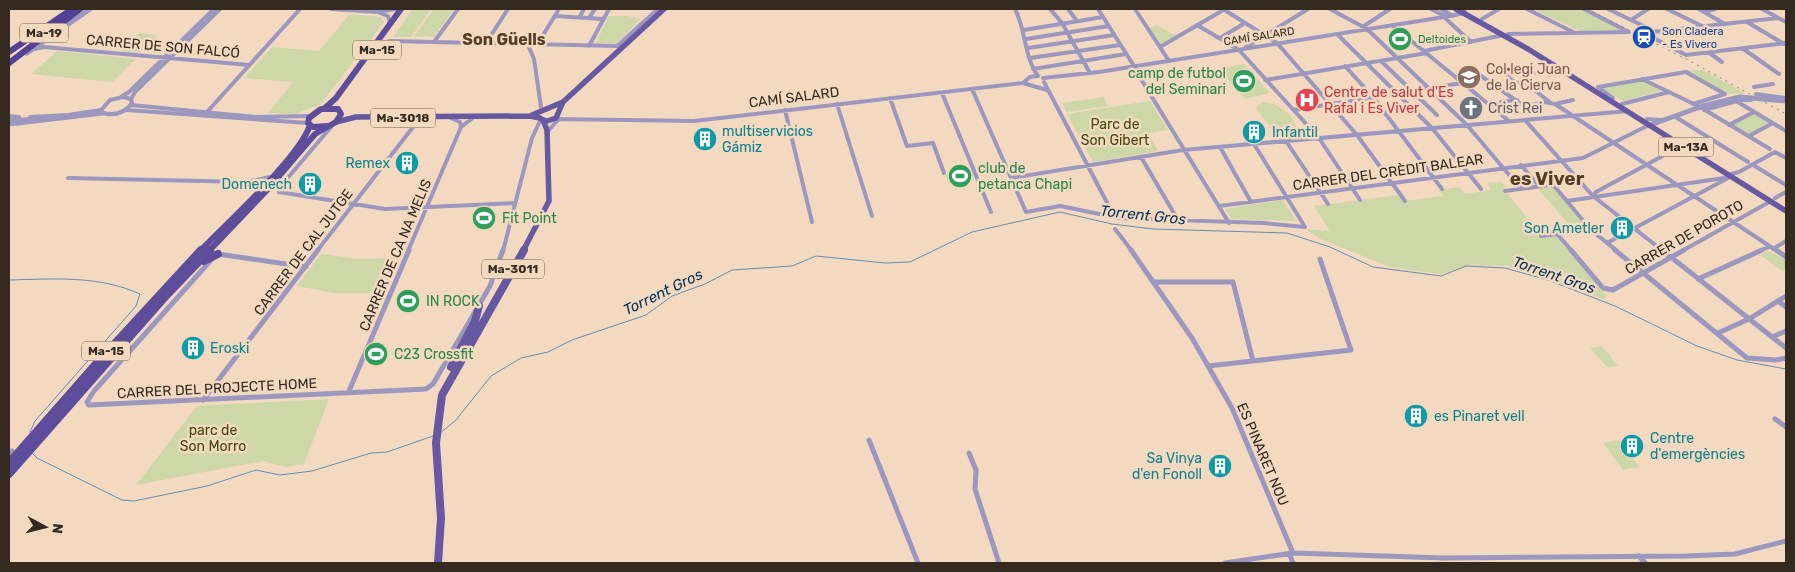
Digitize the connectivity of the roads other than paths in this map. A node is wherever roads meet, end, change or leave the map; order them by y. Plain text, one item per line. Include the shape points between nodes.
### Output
1 (72, 9) edge
2 (79, 9) edge
3 (90, 9) edge
4 (214, 9) edge
5 (220, 9) edge
6 (300, 9) edge
7 (332, 9) edge
8 (396, 9) edge
9 (401, 9) edge
10 (406, 9) edge
11 (458, 9) edge
12 (508, 9) edge
13 (559, 9) edge
14 (584, 9) edge
15 (594, 9) edge
16 (609, 9) edge
17 (658, 9) edge
18 (664, 9) edge
19 (1015, 9) edge
20 (1050, 9) edge
21 (1068, 9) edge
22 (1098, 9) edge
23 (1144, 9) edge
24 (1224, 9) edge
25 (1308, 9) edge
26 (1330, 9) edge
27 (1390, 9) edge
28 (1431, 9) edge
29 (1441, 9) edge
30 (1456, 9) edge
31 (1499, 9) edge
32 (1527, 9) edge
33 (1584, 9) edge
34 (1608, 9) edge
35 (1667, 9) edge
36 (1698, 9) edge
37 (1714, 9) edge
38 (1762, 9) edge
39 (1464, 10) edge
40 (1648, 10) edge
41 (1136, 11) edge
42 (378, 12) junction
43 (1705, 12) junction
44 (555, 16) junction
45 (1453, 16) junction
46 (1103, 17) junction
47 (1445, 17) junction
48 (579, 18) junction
49 (589, 18) junction
50 (1778, 18) junction
51 (603, 19) junction
52 (1479, 19) junction
53 (1631, 20) junction
54 (1078, 21) junction
55 (1746, 22) junction
56 (1786, 22) edge
57 (1062, 23) junction
58 (1245, 23) junction
59 (49, 24) junction
60 (390, 24) junction
61 (1724, 24) junction
62 (1197, 25) junction
63 (1392, 25) junction
64 (1109, 26) junction
65 (1703, 26) junction
66 (1366, 27) junction
67 (1024, 30) junction
68 (1654, 31) junction
69 (1067, 33) junction
70 (1575, 33) junction
71 (1337, 34) junction
72 (1114, 35) junction
73 (1265, 35) junction
74 (1506, 35) junction
75 (1220, 38) junction
76 (1026, 39) junction
77 (46, 40) junction
78 (386, 40) junction
79 (434, 42) junction
80 (1072, 42) junction
81 (1471, 42) junction
82 (486, 43) junction
83 (1277, 43) junction
84 (1785, 44) edge
85 (528, 45) junction
86 (537, 45) junction
87 (1120, 45) junction
88 (9, 46) edge
89 (589, 46) junction
90 (44, 47) junction
91 (1160, 47) junction
92 (1028, 48) junction
93 (1742, 48) junction
94 (1241, 50) junction
95 (1078, 51) junction
96 (9, 52) edge
97 (29, 52) junction
98 (1426, 52) junction
99 (1708, 52) junction
100 (1126, 54) junction
101 (9, 58) edge
102 (164, 58) junction
103 (170, 58) junction
104 (1030, 58) junction
105 (1397, 58) junction
106 (1083, 61) junction
107 (1169, 61) junction
108 (1381, 61) junction
109 (1722, 62) dead end
110 (1366, 63) junction
111 (9, 64) edge
112 (249, 65) junction
113 (1133, 66) junction
114 (1345, 66) junction
115 (1471, 69) dead end
116 (1561, 70) junction
117 (1532, 72) dead end
118 (1090, 73) junction
119 (1303, 73) junction
120 (1032, 74) junction
121 (1505, 74) dead end
122 (1778, 74) dead end
123 (1042, 79) junction
124 (1642, 79) junction
125 (1265, 80) junction
126 (1022, 83) junction
127 (1462, 83) junction
128 (1030, 84) junction
129 (1773, 84) dead end
130 (1038, 86) junction
131 (1428, 88) junction
132 (1595, 88) junction
133 (972, 89) junction
134 (1047, 90) junction
135 (1413, 91) junction
136 (1669, 92) junction
137 (573, 93) junction
138 (942, 93) junction
139 (1397, 93) junction
140 (1765, 95) junction
141 (121, 97) junction
142 (1373, 97) junction
143 (890, 98) junction
144 (131, 99) junction
145 (1517, 100) junction
146 (1573, 100) dead end
147 (1756, 100) dead end
148 (1736, 101) junction
149 (1786, 101) edge
150 (563, 102) junction
151 (1501, 102) dead end
152 (837, 104) junction
153 (1330, 104) junction
154 (1554, 104) junction
155 (1622, 104) junction
156 (1693, 104) junction
157 (131, 105) junction
158 (325, 108) junction
159 (1702, 108) junction
160 (550, 109) junction
161 (125, 110) junction
162 (785, 110) junction
163 (1294, 110) junction
164 (102, 111) junction
165 (339, 111) junction
166 (1628, 111) junction
167 (207, 112) junction
168 (1754, 112) junction
169 (541, 115) junction
170 (1437, 115) dead end
171 (515, 116) junction
172 (556, 116) junction
173 (1572, 116) junction
174 (1674, 116) junction
175 (356, 117) junction
176 (474, 117) junction
177 (9, 118) edge
178 (420, 118) junction
179 (450, 118) junction
180 (570, 119) junction
181 (1525, 120) junction
182 (309, 121) junction
183 (1510, 122) junction
184 (1648, 122) junction
185 (1773, 123) junction
186 (9, 124) edge
187 (332, 124) junction
188 (1467, 125) junction
189 (1729, 125) junction
190 (461, 128) junction
191 (1432, 128) junction
192 (1786, 130) edge
193 (1397, 131) junction
194 (547, 132) junction
195 (1357, 135) junction
196 (1749, 136) junction
197 (1319, 138) junction
198 (1713, 140) junction
199 (1286, 141) junction
200 (1254, 144) junction
201 (1613, 144) junction
202 (1683, 145) junction
203 (1220, 147) junction
204 (1699, 147) dead end
205 (1183, 150) junction
206 (1773, 150) junction
207 (1141, 157) junction
208 (1786, 158) edge
209 (1560, 160) junction
210 (1748, 162) dead end
211 (1088, 165) junction
212 (1521, 165) junction
213 (1753, 165) junction
214 (1647, 166) junction
215 (1502, 168) junction
216 (1468, 172) junction
217 (944, 173) dead end
218 (1733, 176) junction
219 (270, 177) junction
220 (1433, 177) junction
221 (68, 178) dead end
222 (1012, 178) junction
223 (1392, 182) junction
224 (1676, 185) junction
225 (1786, 185) edge
226 (1539, 186) junction
227 (1352, 188) junction
228 (1442, 189) dead end
229 (1480, 189) dead end
230 (1521, 189) junction
231 (1505, 190) dead end
232 (1320, 192) junction
233 (1786, 192) edge
234 (1593, 196) junction
235 (1693, 196) junction
236 (1286, 197) junction
237 (1360, 200) dead end
238 (1773, 200) junction
239 (1405, 201) dead end
240 (1567, 201) junction
241 (1251, 202) junction
242 (515, 203) junction
243 (1328, 204) dead end
244 (353, 205) junction
245 (1219, 206) junction
246 (1786, 206) edge
247 (428, 207) junction
248 (1786, 211) edge
249 (991, 212) dead end
250 (872, 216) dead end
251 (1114, 216) junction
252 (1178, 220) junction
253 (812, 222) dead end
254 (1732, 222) junction
255 (1229, 223) junction
256 (1634, 228) junction
257 (1115, 229) dead end
258 (1591, 230) junction
259 (1557, 234) junction
260 (1541, 236) dead end
261 (1786, 241) edge
262 (1607, 243) junction
263 (1771, 248) junction
264 (218, 254) junction
265 (1786, 257) edge
266 (1670, 258) junction
267 (1320, 260) dead end
268 (306, 267) junction
269 (1643, 273) junction
270 (1698, 279) junction
271 (1155, 282) junction
272 (1786, 296) edge
273 (1778, 301) junction
274 (479, 306) junction
275 (1786, 307) edge
276 (1749, 319) junction
277 (1786, 331) edge
278 (1718, 333) junction
279 (1772, 337) junction
280 (1786, 348) edge
281 (1786, 358) edge
282 (1253, 360) junction
283 (104, 364) junction
284 (1208, 366) junction
285 (349, 391) junction
286 (442, 395) junction
287 (203, 400) junction
288 (1786, 422) edge
289 (1786, 427) edge
290 (870, 440) dead end
291 (969, 453) dead end
292 (14, 454) edge
293 (9, 474) edge
294 (1786, 541) edge
295 (1291, 553) junction
296 (1345, 556) junction
297 (1639, 556) junction
298 (1446, 561) edge
299 (438, 563) edge
300 (918, 563) edge
301 (999, 563) edge
302 (1225, 563) edge
303 (1293, 563) edge
304 (1349, 563) edge
305 (1645, 563) edge

1 - 59 highway, Ma-19
2 - 101 highway, Ma-19
2 - 111 highway
3 - 77 street
4 - 102 street
5 - 103 street
6 - 112 street
7 - 42 street
8 - 42 street
9 - 60 highway, Ma-15
10 - 78 highway, Ma-15
11 - 79 street
12 - 82 street
13 - 44 street
14 - 48 street
15 - 49 street
16 - 51 street
17 - 89 street via 617,46
18 - 137 main road
19 - 67 street
20 - 57 street
21 - 54 street
22 - 46 street
23 - 41 street
24 - 58 street
24 - 62 street
25 - 73 street
26 - 66 street
27 - 66 street
28 - 47 street
29 - 45 street
30 - 39 main road, Ma-13A
31 - 52 street
32 - 70 street
33 - 70 street via 1629,32
34 - 53 street
35 - 65 street
36 - 43 street
37 - 43 street
38 - 50 street
39 - 45 street, CAMÍ SALARD
39 - 52 main road, Ma-13A
40 - 53 street
41 - 91 street
42 - 60 street via 388,16
43 - 61 street
44 - 48 street
44 - 86 street
45 - 47 street, CAMÍ SALARD
46 - 54 street
46 - 64 street
47 - 63 street, CAMÍ SALARD
47 - 81 street
48 - 49 street
49 - 51 street
50 - 55 street
50 - 56 street
51 - 89 street
52 - 74 main road, Ma-13A
53 - 68 street
54 - 57 street
55 - 61 street
55 - 84 street
57 - 67 street
57 - 69 street
58 - 73 street
58 - 75 street
59 - 88 highway
59 - 96 highway, Ma-19
60 - 158 highway, Ma-15 via 336,98
61 - 65 street
62 - 75 street
62 - 91 street
63 - 66 street, CAMÍ SALARD
63 - 98 street
64 - 69 street
64 - 72 street
65 - 68 street
66 - 71 street, CAMÍ SALARD
66 - 105 street
67 - 76 street
68 - 99 street via 1644,33 1684,54
69 - 76 street
69 - 80 street
70 - 74 street
71 - 83 street, CAMÍ SALARD
71 - 110 street
72 - 80 street
72 - 87 street
73 - 83 street
73 - 94 street
74 - 81 street
74 - 116 main road, Ma-13A
75 - 94 street
76 - 92 street
77 - 90 street
77 - 97 street
78 - 79 street
78 - 165 highway, Ma-15 via 339,102
79 - 82 street
80 - 92 street
80 - 95 street
81 - 98 street
82 - 85 street
83 - 94 street, CAMÍ SALARD
83 - 119 street
84 - 93 street
85 - 86 street
85 - 169 street via 534,59
86 - 89 street
87 - 95 street
87 - 100 street
90 - 97 street
90 - 102 street, CARRER DE SON FALCÓ
91 - 107 street
92 - 104 street
93 - 99 street
93 - 122 street
94 - 107 street, CAMÍ SALARD
94 - 125 street
95 - 104 street
95 - 106 street
97 - 111 street
98 - 105 street
98 - 127 street
99 - 109 street
100 - 106 street
100 - 113 street
102 - 103 street, CARRER DE SON FALCÓ
102 - 141 street
103 - 112 street, CARRER DE SON FALCÓ
103 - 144 street
104 - 120 street
105 - 108 street
105 - 131 street
106 - 118 street
106 - 120 street
107 - 113 street, CAMÍ SALARD
108 - 110 street
108 - 135 street
110 - 114 street
110 - 139 street
112 - 167 street
113 - 118 street, CAMÍ SALARD
113 - 205 street
114 - 119 street
114 - 142 street
115 - 145 street
116 - 117 street via 1550,75
116 - 132 main road, Ma-13A
118 - 123 street, CAMÍ SALARD
119 - 125 street
119 - 153 street
120 - 123 street
120 - 126 street
120 - 128 street
121 - 154 street via 1516,83 1524,82
123 - 130 street, CAMÍ SALARD
123 - 134 street
124 - 132 street
124 - 136 street
124 - 156 street via 1686,72 1726,94
125 - 163 street
126 - 128 street, CAMÍ SALARD
126 - 133 street, CAMÍ SALARD
127 - 131 street
127 - 183 street
128 - 130 street, CAMÍ SALARD
129 - 140 street via 1754,87
130 - 134 street, CAMÍ SALARD
131 - 135 street
131 - 188 street
132 - 155 main road
132 - 166 main road, Ma-13A
133 - 138 street, CAMÍ SALARD
133 - 222 street
134 - 211 street
135 - 139 street
135 - 170 street
136 - 155 street
136 - 156 street
137 - 150 main road
137 - 171 main road via 538,111
138 - 143 street, CAMÍ SALARD
138 - 249 street
139 - 142 street
139 - 191 street
140 - 149 street
140 - 149 street via 1756,94 1767,101
141 - 144 street
141 - 164 street via 107,102
142 - 153 street
142 - 193 street
143 - 152 street, CAMÍ SALARD
143 - 217 street via 907,146 932,143
144 - 157 street
145 - 151 street
145 - 154 street via 1524,106 1545,102
146 - 154 street
147 - 148 street
148 - 159 street
148 - 168 street
149 - 159 street, bridge via 1740,97
150 - 160 main road
150 - 172 main road
152 - 162 street, CAMÍ SALARD
152 - 250 street
153 - 163 street
153 - 195 street
154 - 173 street
155 - 184 main road
156 - 159 street
157 - 161 street
157 - 167 street
158 - 165 highway
158 - 182 highway, Ma-15
159 - 174 street
159 - 189 street
160 - 169 main road
160 - 172 main road
161 - 164 street via 110,115
161 - 182 street
162 - 180 street, CAMÍ SALARD via 694,121
162 - 253 street
163 - 197 street
164 - 177 street
164 - 186 street
165 - 175 main road, Ma-3018
165 - 187 highway, Ma-15 via 340,117
166 - 173 street
166 - 184 main road, Ma-13A
167 - 182 street
168 - 185 street
168 - 189 street
169 - 171 main road, Ma-3018
169 - 172 main road, Ma-3018
169 - 194 main road, Ma-3011
169 - 242 street
171 - 176 main road, Ma-3018
172 - 180 street, CAMÍ SALARD
172 - 194 main road
173 - 181 street
173 - 201 street
174 - 184 street
174 - 198 street
175 - 178 main road, Ma-3018
175 - 187 main road, Ma-3018
176 - 179 main road, Ma-3018
176 - 190 street, CARRER DE CA NA MELIS
178 - 179 main road, Ma-3018
178 - 244 street, CARRER DE CAL JUTGE
179 - 190 street via 460,122
180 - 194 street via 554,122
181 - 183 street
181 - 209 street
182 - 187 highway via 317,128
182 - 219 highway, Ma-15 via 308,134
183 - 188 street
184 - 201 street, CARRER DEL CRÈDIT BALEAR
184 - 202 main road, Ma-13A
185 - 192 street
185 - 196 street
187 - 244 street via 278,192
187 - 283 highway, Ma-15 via 315,134 268,189
188 - 191 street
188 - 215 street
189 - 196 street
190 - 247 street, CARRER DE CA NA MELIS
191 - 193 street
191 - 216 street
193 - 195 street
193 - 220 street
194 - 286 main road, Ma-3011 via 548,201 544,214
195 - 197 street
195 - 223 street
196 - 206 street
197 - 199 street
197 - 227 street
198 - 204 street
198 - 210 street
199 - 200 street
199 - 232 street
200 - 203 street
200 - 236 street
201 - 209 street, CARRER DEL CRÈDIT BALEAR via 1583,158
201 - 214 street
202 - 214 street
202 - 218 main road, Ma-13A
203 - 205 street
203 - 241 street
205 - 207 street
205 - 245 street
206 - 208 street
206 - 213 street
207 - 211 street
207 - 252 street
209 - 212 street, CARRER DEL CRÈDIT BALEAR
209 - 234 street
211 - 222 street
211 - 251 street
212 - 215 street, CARRER DEL CRÈDIT BALEAR
212 - 226 street
213 - 218 street
213 - 225 street
214 - 224 street
214 - 234 street
215 - 216 street, CARRER DEL CRÈDIT BALEAR
215 - 230 street
216 - 220 street, CARRER DEL CRÈDIT BALEAR
216 - 229 street
218 - 224 street
218 - 235 street
218 - 238 main road, Ma-13A
219 - 221 street via 247,182
219 - 292 highway, Ma-15 via 148,305
220 - 223 street, CARRER DEL CRÈDIT BALEAR
220 - 228 street
222 - 251 street via 1026,212 1060,206
223 - 227 street, CARRER DEL CRÈDIT BALEAR
223 - 239 street
224 - 234 street
224 - 235 street
226 - 230 street
226 - 240 street via 1553,186
227 - 232 street, CARRER DEL CRÈDIT BALEAR
227 - 237 street
230 - 231 street
232 - 236 street, CARRER DEL CRÈDIT BALEAR
232 - 243 street
233 - 238 street, CARRER DE POROTO
234 - 240 street
234 - 256 street
235 - 254 street
235 - 256 street
236 - 241 street, CARRER DEL CRÈDIT BALEAR
236 - 255 street via 1305,227
238 - 246 main road, Ma-13A
238 - 248 main road, Ma-13A
238 - 254 street, CARRER DE POROTO
240 - 258 street
241 - 245 street, CARRER DEL CRÈDIT BALEAR
242 - 247 street
242 - 274 street via 500,258
244 - 247 street via 385,209
244 - 268 street, CARRER DE CAL JUTGE
245 - 255 street
247 - 285 street, CARRER DE CA NA MELIS
251 - 252 street
252 - 255 street
254 - 263 street
254 - 266 street, CARRER DE POROTO
256 - 262 street
256 - 266 street
257 - 271 street, ES PINARET NOU
258 - 259 street
258 - 262 street
259 - 260 street
259 - 269 street, CARRER DE POROTO via 1603,288 1609,290
261 - 263 street
262 - 269 street
263 - 265 street
263 - 270 street
264 - 268 street
264 - 283 highway via 204,261
264 - 287 street, CARRER DEL PROJECTE HOME via 87,402 92,406
266 - 269 street, CARRER DE POROTO
266 - 270 street
267 - 282 street via 1351,350
268 - 287 street, CARRER DE CAL JUTGE
269 - 278 street
270 - 276 street
271 - 282 street via 1232,282
271 - 284 street, ES PINARET NOU
272 - 273 street
273 - 275 street
273 - 276 street
274 - 285 street, CARRER DEL PROJECTE HOME via 433,384 426,389
274 - 286 main road via 475,321 446,377
276 - 278 street
276 - 279 street
277 - 279 street
278 - 281 street via 1747,358
279 - 280 street
282 - 284 street
283 - 292 highway, Ma-15 via 36,443
284 - 295 street, ES PINARET NOU via 1236,417
285 - 287 street, CARRER DEL PROJECTE HOME
286 - 299 main road, Ma-3011 via 436,442 441,518
288 - 289 street via 1775,419
290 - 300 street
291 - 301 street via 976,470 975,489
292 - 293 highway, Ma-15
294 - 297 street via 1735,554
295 - 296 street
295 - 302 street
295 - 303 street, ES PINARET NOU
296 - 298 street
296 - 304 street
297 - 298 street
297 - 305 street

